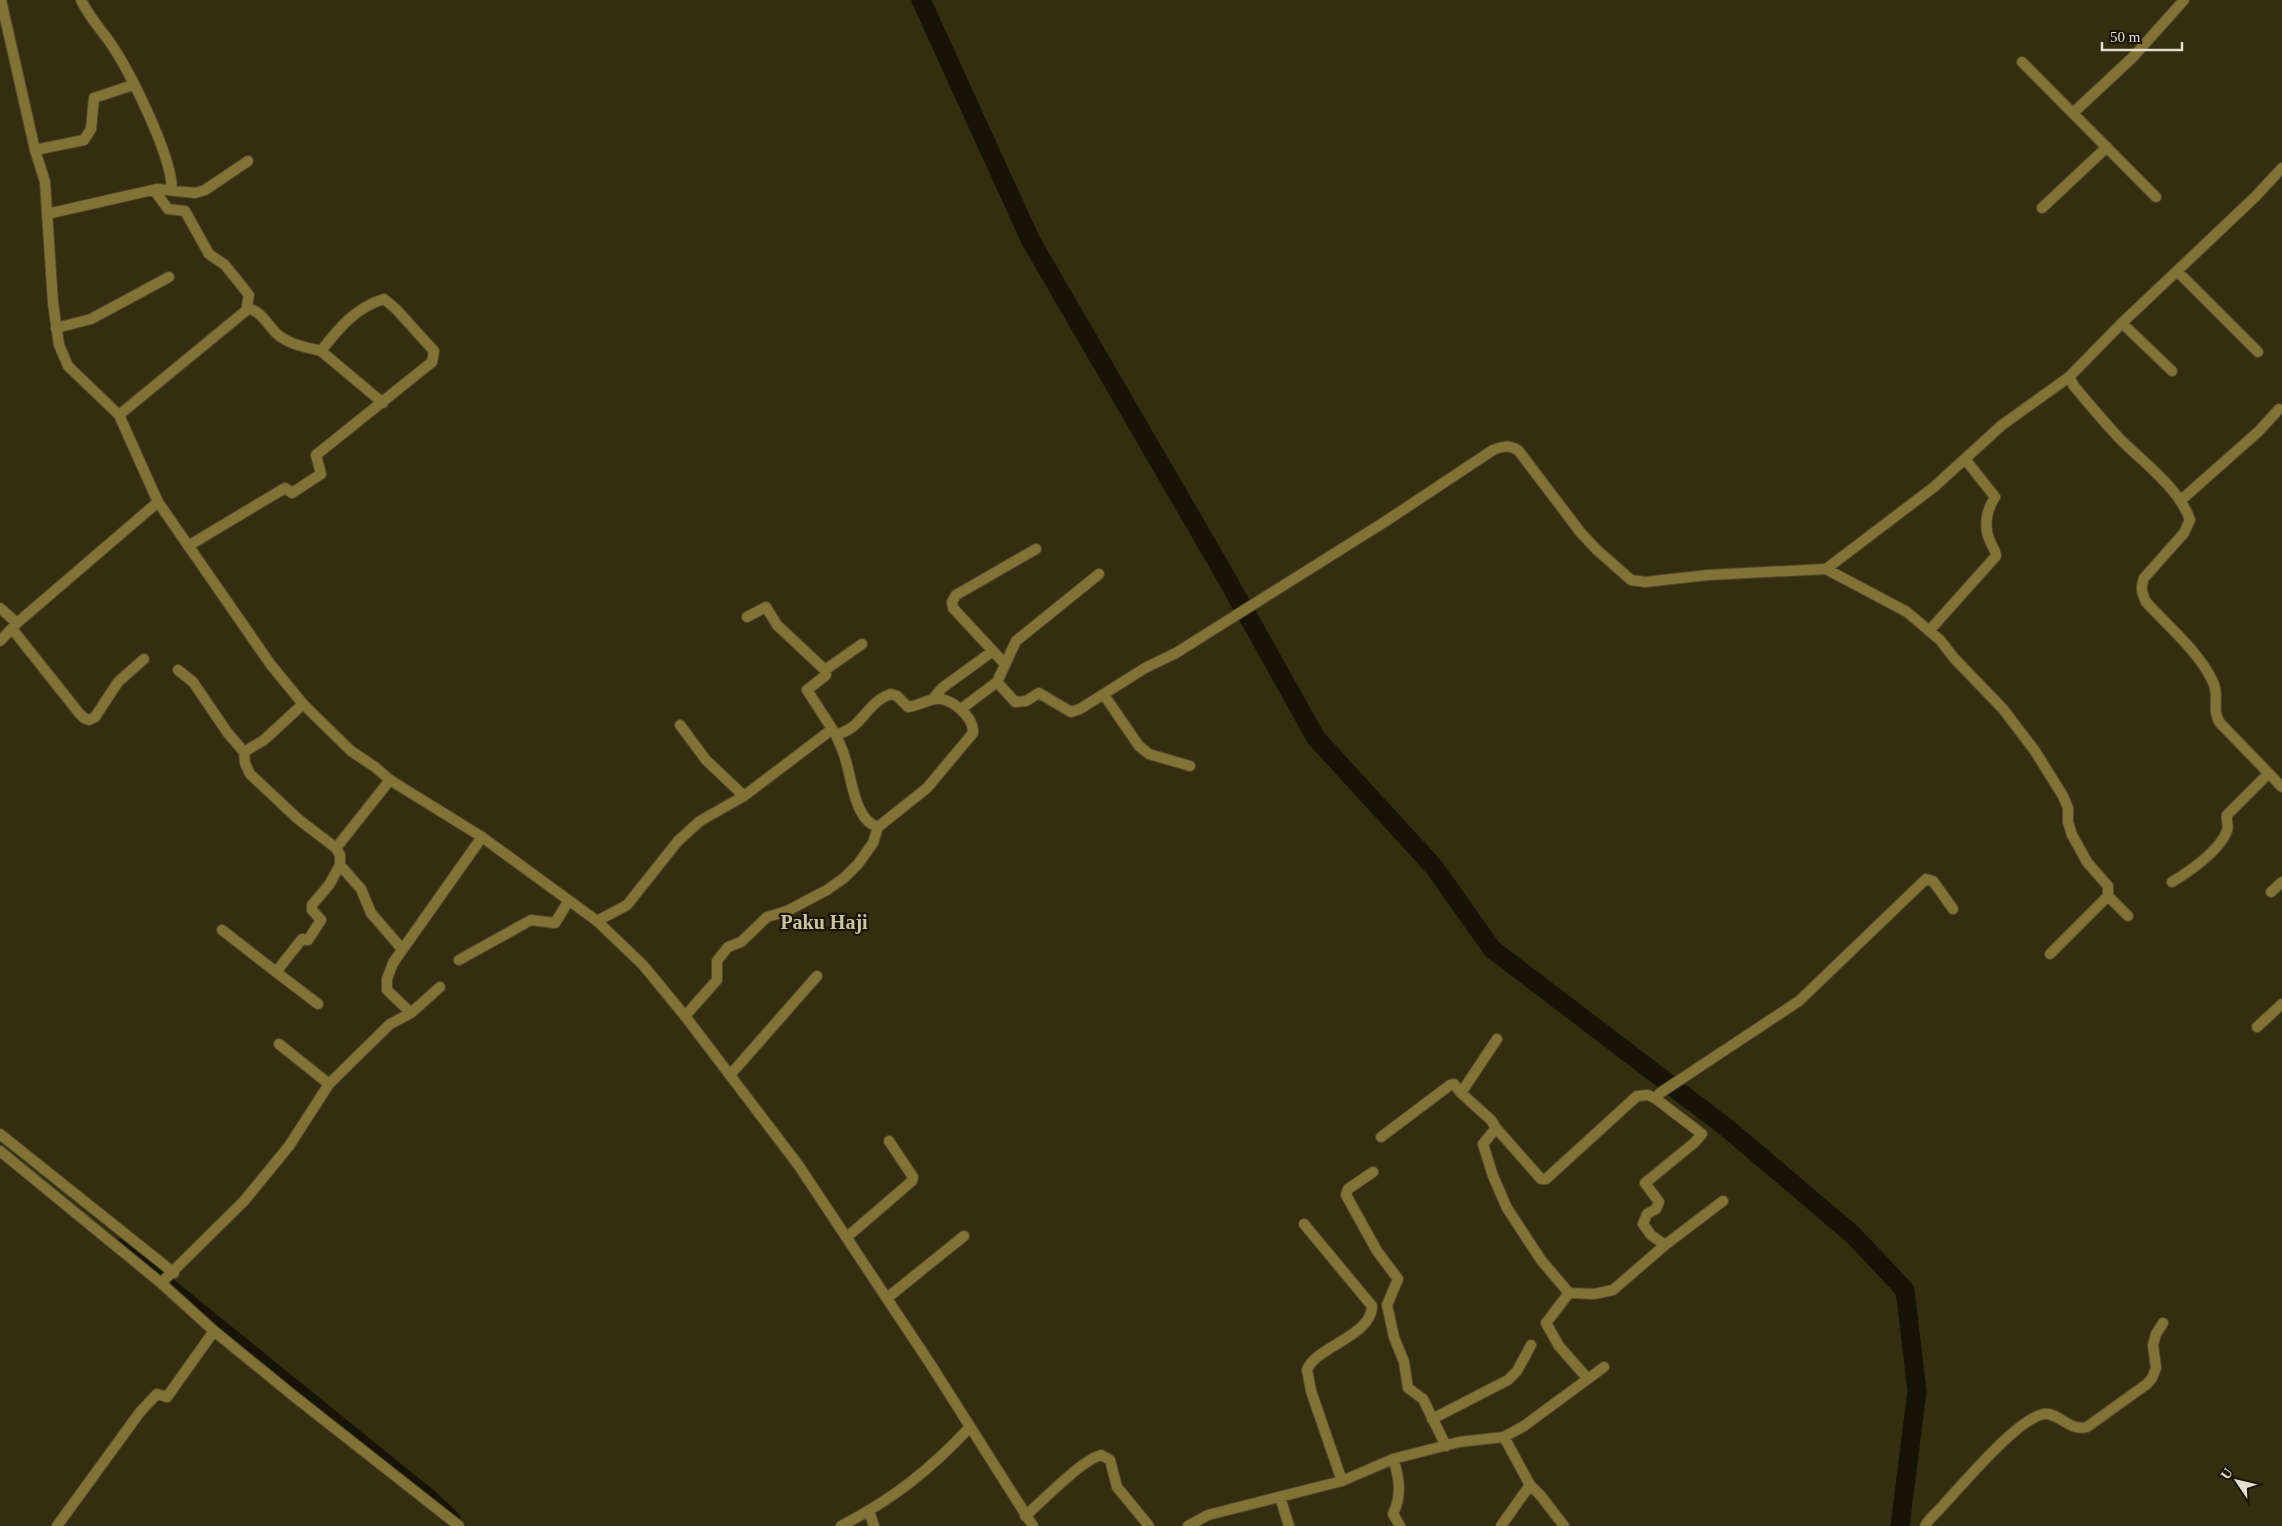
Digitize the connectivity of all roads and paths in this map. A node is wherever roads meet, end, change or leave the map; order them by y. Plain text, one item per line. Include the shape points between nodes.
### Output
1 (2, 0) edge
2 (81, 0) edge
3 (2184, 0) edge
4 (2022, 62) dead end
5 (134, 85) junction
6 (2073, 113) junction
7 (2107, 147) junction
8 (35, 150) junction
9 (248, 161) dead end
10 (2281, 170) edge
11 (172, 189) junction
12 (154, 190) junction
13 (2156, 197) dead end
14 (2042, 208) dead end
15 (47, 214) junction
16 (2178, 272) junction
17 (169, 277) dead end
18 (248, 309) junction
19 (2122, 323) junction
20 (56, 328) junction
21 (321, 351) junction
22 (2258, 352) dead end
23 (2172, 371) dead end
24 (2069, 377) junction
25 (383, 403) junction
26 (2279, 409) dead end
27 (119, 415) junction
28 (1965, 459) junction
29 (2180, 501) junction
30 (158, 502) junction
31 (188, 546) junction
32 (1036, 549) dead end
33 (1826, 569) junction
34 (1099, 574) dead end
35 (0, 608) edge
36 (747, 616) dead end
37 (15, 627) junction
38 (1929, 631) junction
39 (0, 641) edge
40 (862, 644) dead end
41 (993, 651) junction
42 (144, 659) dead end
43 (1005, 664) junction
44 (178, 670) dead end
45 (825, 670) junction
46 (997, 682) junction
47 (1104, 694) junction
48 (933, 699) junction
49 (303, 704) junction
50 (961, 709) junction
51 (680, 725) dead end
52 (834, 733) junction
53 (244, 752) junction
54 (1190, 766) dead end
55 (2268, 774) junction
56 (390, 780) junction
57 (2282, 787) edge
58 (744, 796) junction
59 (878, 827) junction
60 (482, 837) junction
61 (336, 848) junction
62 (340, 865) junction
63 (2172, 882) dead end
64 (2282, 882) edge
65 (2271, 892) dead end
66 (2108, 896) junction
67 (568, 902) junction
68 (1954, 909) dead end
69 (2128, 916) dead end
70 (597, 921) junction
71 (222, 930) dead end
72 (402, 949) junction
73 (2050, 954) dead end
74 (458, 960) dead end
75 (276, 972) junction
76 (817, 976) dead end
77 (440, 987) dead end
78 (318, 1004) dead end
79 (2282, 1004) edge
80 (410, 1013) junction
81 (684, 1016) junction
82 (2257, 1027) dead end
83 (1497, 1039) dead end
84 (279, 1044) dead end
85 (730, 1074) junction
86 (329, 1084) junction
87 (1461, 1093) junction
88 (1658, 1096) junction
89 (1496, 1128) junction
90 (0, 1134) edge
91 (1381, 1138) dead end
92 (890, 1141) dead end
93 (0, 1151) edge
94 (1373, 1172) dead end
95 (1723, 1201) dead end
96 (1304, 1224) dead end
97 (964, 1236) dead end
98 (847, 1237) junction
99 (1665, 1245) junction
100 (168, 1278) junction
101 (1569, 1293) junction
102 (887, 1298) junction
103 (1387, 1305) junction
104 (1370, 1315) junction
105 (2163, 1323) dead end
106 (214, 1331) junction
107 (1531, 1345) dead end
108 (1604, 1367) dead end
109 (1587, 1378) junction
110 (1432, 1419) junction
111 (970, 1427) junction
112 (1504, 1437) junction
113 (1446, 1446) junction
114 (1393, 1459) junction
115 (1342, 1481) junction
116 (1530, 1485) junction
117 (1280, 1497) junction
118 (869, 1511) junction
119 (1025, 1516) junction
120 (57, 1526) edge
121 (459, 1526) edge
122 (841, 1526) edge
123 (874, 1526) edge
124 (1033, 1526) edge
125 (1149, 1526) edge
126 (1188, 1526) edge
127 (1289, 1526) edge
128 (1400, 1526) edge
129 (1501, 1526) edge
130 (1564, 1526) edge
131 (1925, 1526) edge

1 - 8 street
2 - 5 street
3 - 6 street via 2133,57
4 - 6 street
5 - 8 street via 94,98 91,129 84,140
5 - 11 street via 160,142
6 - 7 street
7 - 13 street
7 - 14 street
8 - 15 street via 45,182
9 - 11 street via 205,190 195,193
10 - 16 street
11 - 12 street
12 - 15 street
12 - 18 street via 166,207 185,211 208,254 224,265 249,295
15 - 20 street
16 - 19 street
16 - 22 street
17 - 20 street via 91,319
18 - 21 street via 256,312 289,343
18 - 27 street
19 - 23 street
19 - 24 street
20 - 27 street via 68,366
21 - 25 street
21 - 25 street via 339,328 372,303 384,299 391,304 430,345 434,355 432,362
24 - 28 street via 2002,425
24 - 29 street via 2118,437
25 - 31 street via 316,455 321,474 292,494 285,488
26 - 29 street
27 - 30 street
28 - 33 street via 1909,507
28 - 38 street via 1995,497 1988,507 1986,523 1996,556
29 - 55 street via 2190,520 2184,533 2144,578 2142,594 2204,665 2215,687 2215,713 2220,723
30 - 31 street
30 - 37 street
31 - 49 street via 243,627
32 - 41 street via 953,599 953,608
33 - 38 street via 1907,612
33 - 47 street via 1645,582 1631,580 1581,533 1518,450 1503,446 1386,522
34 - 43 street via 1016,641
35 - 37 street
36 - 45 street via 766,607 777,625
37 - 39 street
37 - 42 street via 78,713 89,720 95,717 118,682
38 - 66 street via 2003,709 2035,751 2063,796 2072,835 2087,862 2108,886
40 - 45 street
41 - 43 street
41 - 48 street via 942,688
43 - 46 street
44 - 53 street via 193,682
45 - 52 street via 826,675 806,690
46 - 47 street via 1015,702 1026,701 1039,693 1072,712
46 - 50 street
47 - 54 street via 1139,746 1149,754
48 - 50 street via 942,699
48 - 52 street via 908,707 894,695 887,696 870,707 850,730
49 - 53 street via 264,740
49 - 56 street via 351,751
50 - 59 street via 972,725 972,735 926,788
51 - 58 street via 706,760
52 - 58 street
52 - 59 street via 846,759 856,798 867,821
53 - 61 street via 250,774 298,819
55 - 57 street
55 - 63 street via 2227,815 2228,829 2222,839 2195,867
56 - 60 street
56 - 61 street
58 - 70 street via 700,821 672,848 627,906
59 - 81 street via 873,843 844,878 786,911 767,917 741,942 730,946 718,961 716,980
60 - 67 street
60 - 72 street
61 - 62 street
62 - 72 street via 361,889 371,913
62 - 75 street via 312,905 320,923 308,940 302,939
64 - 65 street
66 - 69 street
66 - 73 street
67 - 70 street
67 - 74 street via 555,924 531,920
68 - 88 street via 1933,881 1926,879 1799,1001
70 - 81 street via 643,965
71 - 75 street
72 - 80 street via 389,971 387,990
75 - 78 street
76 - 85 street
77 - 80 street
79 - 82 street
80 - 86 street via 390,1024
81 - 85 street
83 - 87 street
84 - 86 street
85 - 98 street
86 - 100 street via 289,1146 244,1201
87 - 89 street
87 - 91 street via 1454,1084 1450,1085
88 - 89 street via 1637,1096 1546,1180 1541,1179
88 - 99 street via 1702,1134 1645,1183 1659,1202 1656,1209 1647,1214 1644,1224 1651,1235
89 - 101 street via 1483,1144 1501,1196 1541,1260
90 - 100 street
92 - 98 street via 913,1177 912,1181
93 - 100 street
94 - 103 street via 1348,1189 1346,1196 1377,1251 1398,1279
95 - 99 street
96 - 104 street via 1371,1304
97 - 102 street
98 - 102 street
99 - 101 street via 1613,1290 1594,1294
100 - 106 street
101 - 109 street via 1547,1319 1546,1326
102 - 111 street
103 - 104 street
103 - 110 street via 1408,1388 1422,1398
104 - 115 street via 1353,1333 1313,1361 1307,1370 1311,1391
105 - 131 street via 2153,1345 2156,1368 2147,1384 2087,1428 2081,1429 2047,1414 2024,1425 1987,1457
106 - 120 street via 167,1397 157,1394 140,1412
106 - 121 street
107 - 110 street via 1517,1371 1508,1380
108 - 109 street
109 - 112 street via 1524,1426
110 - 113 street
111 - 118 street via 941,1457 894,1496
111 - 119 street
112 - 113 street
112 - 116 street
113 - 114 street
114 - 115 street
114 - 128 street via 1399,1485 1399,1502 1393,1514
115 - 117 street
116 - 129 street
116 - 130 street
117 - 126 street via 1208,1515
117 - 127 street
118 - 122 street
118 - 123 street
119 - 124 street
119 - 125 street via 1071,1474 1102,1455 1110,1460 1116,1487

